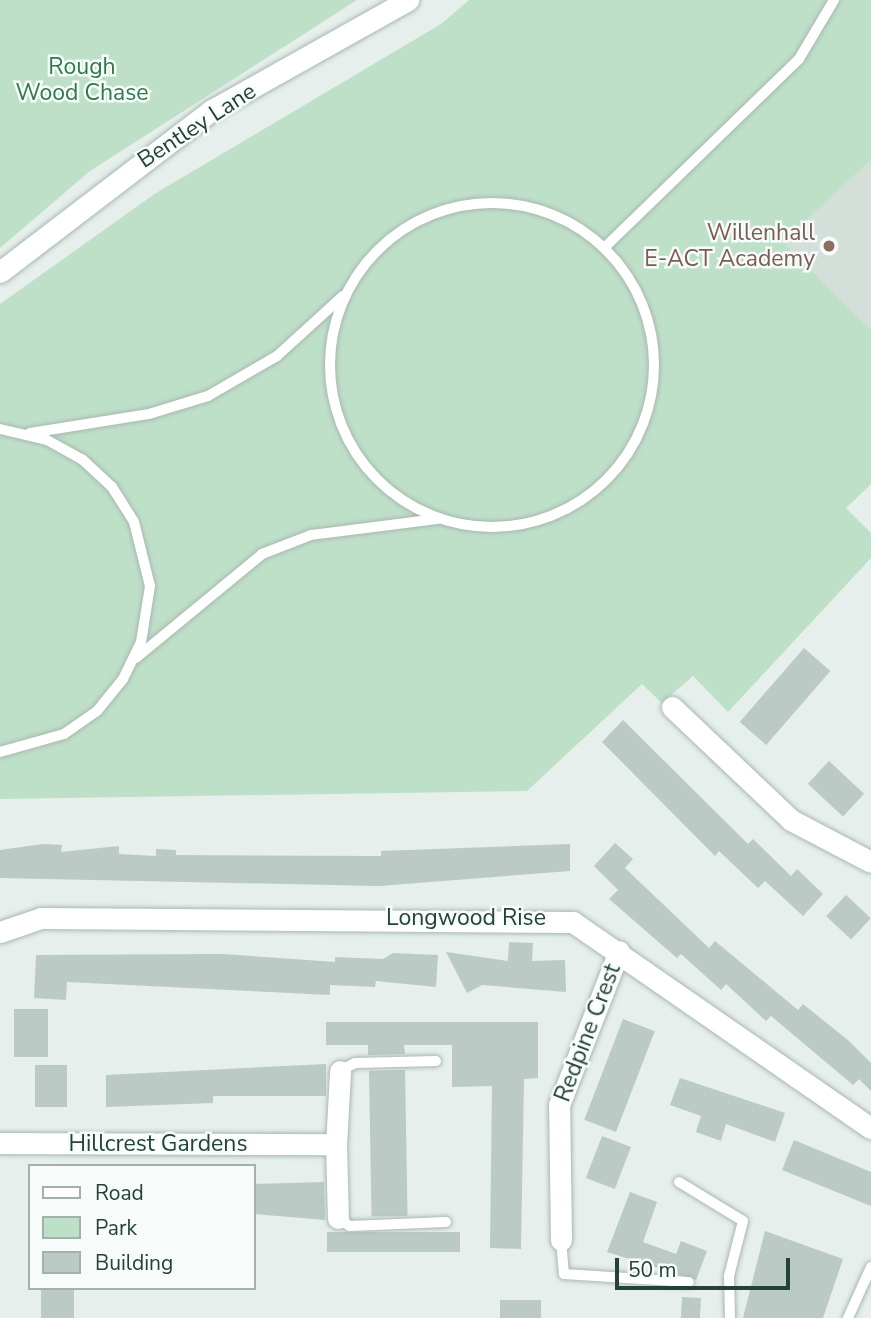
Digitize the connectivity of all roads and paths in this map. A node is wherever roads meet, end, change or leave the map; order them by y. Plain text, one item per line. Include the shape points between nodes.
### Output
1 (408, 0) edge
2 (834, 0) edge
3 (605, 247) junction
4 (0, 272) edge
5 (345, 295) junction
6 (0, 429) edge
7 (24, 434) junction
8 (440, 519) junction
9 (131, 662) junction
10 (672, 707) dead end
11 (0, 752) edge
12 (871, 862) edge
13 (0, 932) edge
14 (619, 951) junction
15 (436, 1061) dead end
16 (340, 1071) joint
17 (871, 1128) edge
18 (0, 1143) edge
19 (326, 1145) junction
20 (679, 1182) dead end
21 (338, 1218) joint
22 (446, 1222) dead end
23 (561, 1240) joint
24 (871, 1266) edge
25 (689, 1282) dead end
26 (730, 1318) edge
27 (848, 1318) edge

1 - 4 street, Bentley Lane via 212,110
2 - 3 lane via 799,59
3 - 5 lane via 553,214 513,203 472,203 433,213 397,233 367,261
3 - 8 lane via 640,296 653,335 655,376 647,416 629,453 603,484 570,509 532,523 491,528
5 - 7 lane via 277,356 208,396 149,414
5 - 8 lane via 332,334 329,375 337,415 354,452 380,484
6 - 7 lane
7 - 9 lane via 83,460 112,487 134,522 150,586
8 - 9 lane via 311,536 261,554
9 - 11 lane via 97,710 64,734
10 - 12 street via 791,820
13 - 14 street, Longwood Rise via 41,918 551,918 573,922
14 - 17 street, Longwood Rise
14 - 23 street, Redpine Crest via 559,1105
15 - 16 lane via 355,1063
16 - 19 street
18 - 19 street, Hillcrest Gardens
19 - 21 street
20 - 26 lane via 743,1222 729,1276
21 - 22 lane via 350,1226
23 - 25 lane via 564,1274
24 - 27 lane

